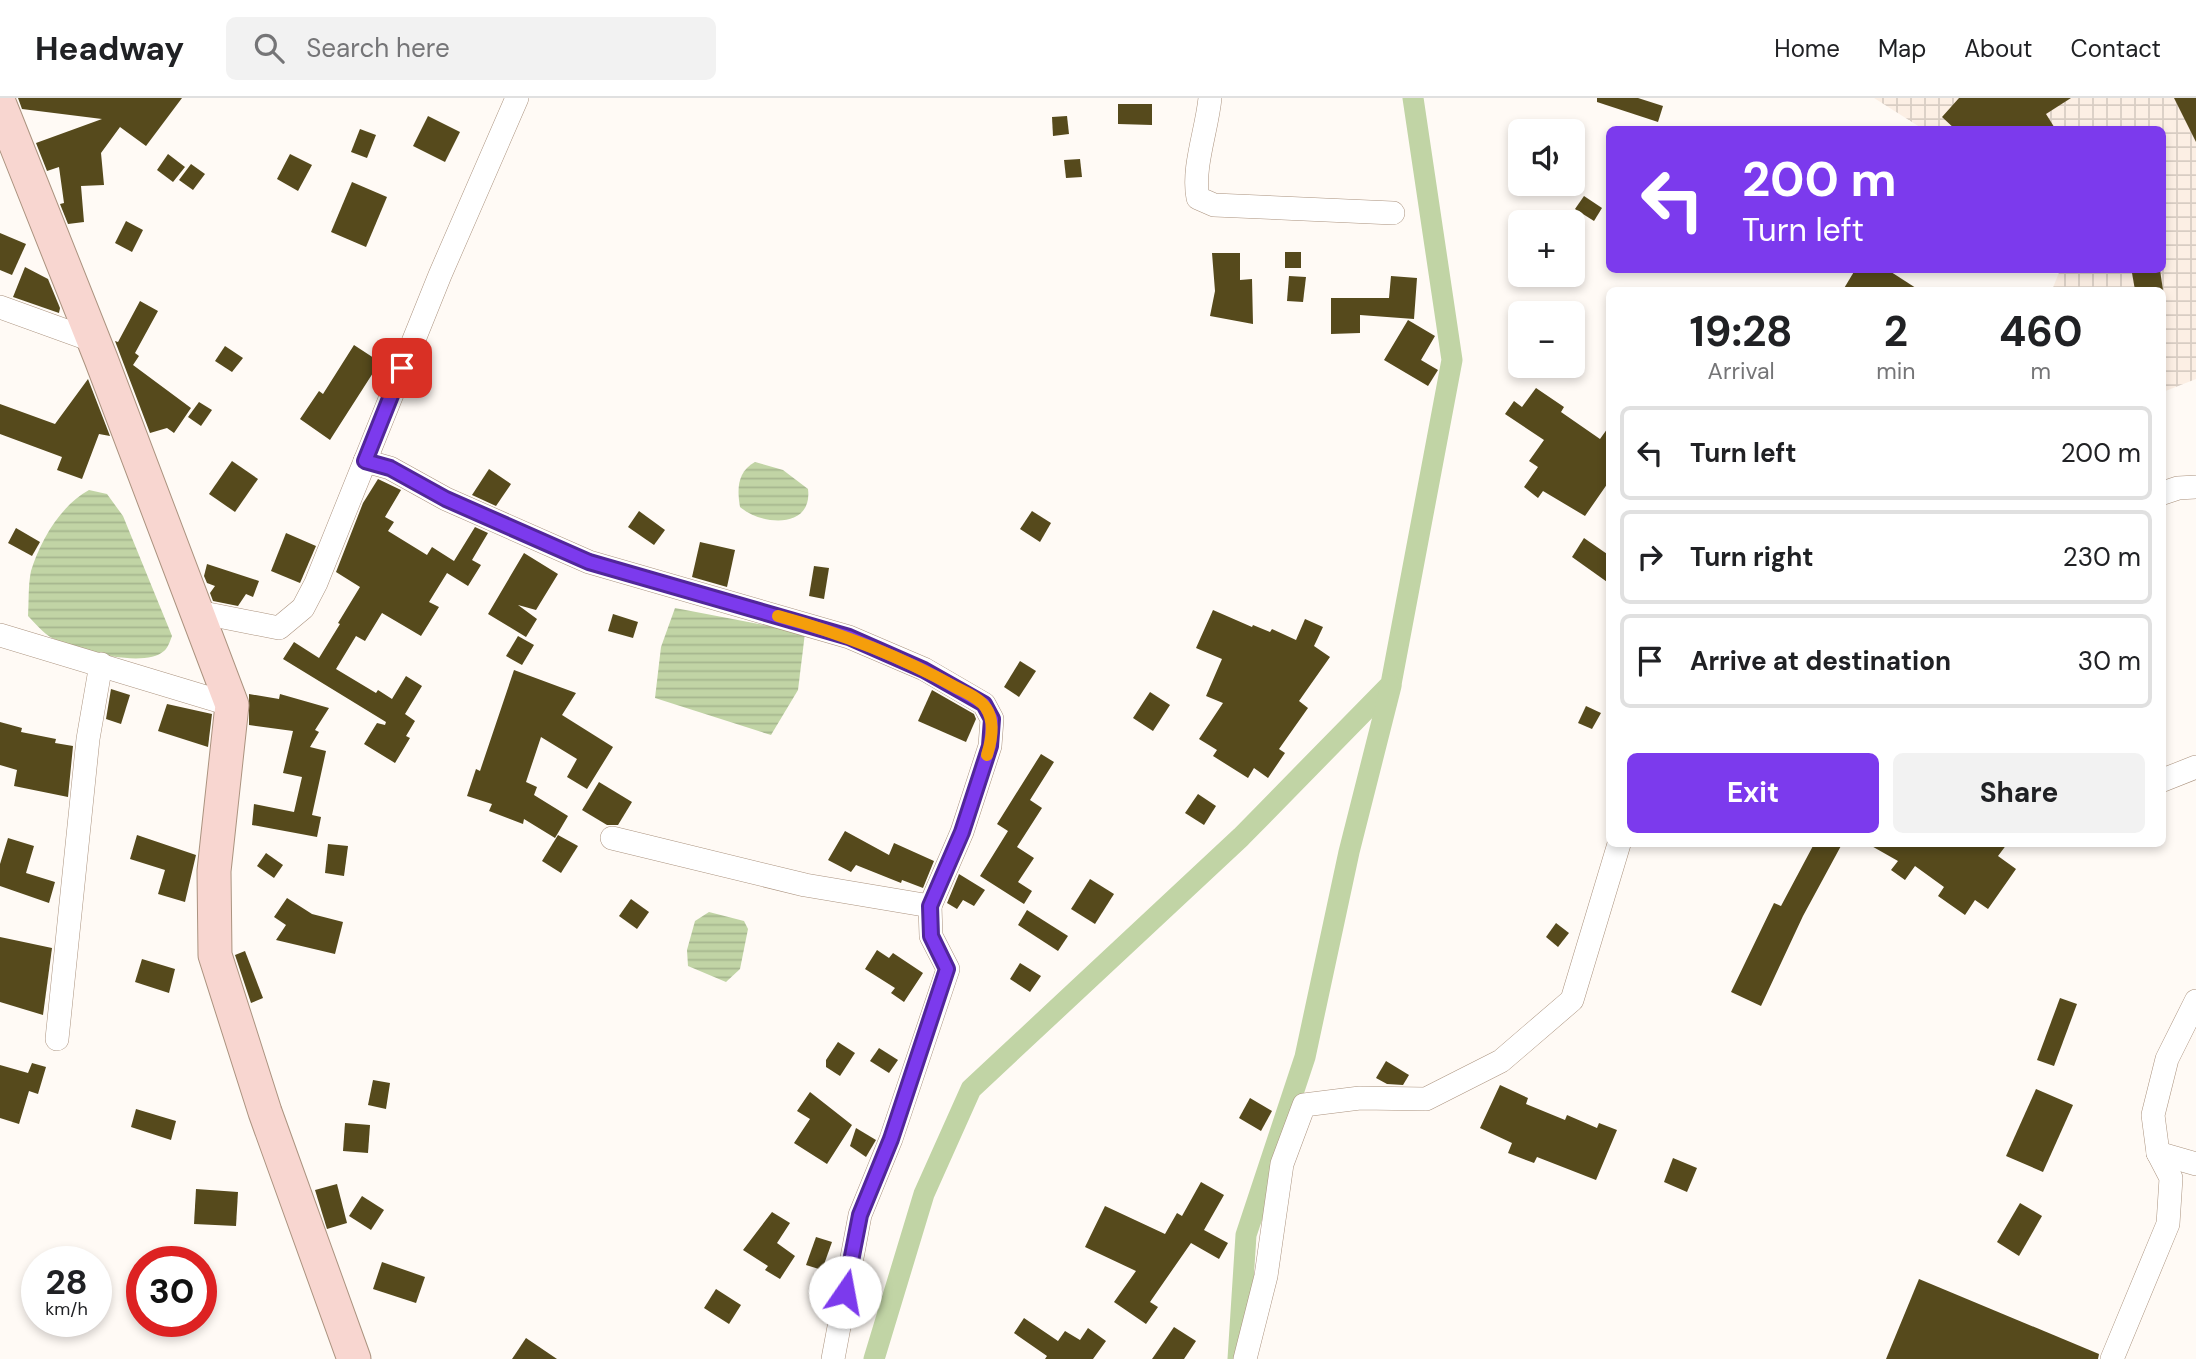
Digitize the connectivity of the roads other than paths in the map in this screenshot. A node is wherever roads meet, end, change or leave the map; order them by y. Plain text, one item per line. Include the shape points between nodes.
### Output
1 (517, 98) edge
2 (1210, 98) edge
3 (0, 105) edge
4 (1393, 213) dead end
5 (0, 307) edge
6 (94, 341) junction
7 (365, 461) junction
8 (2196, 487) edge
9 (2166, 492) edge
10 (198, 612) junction
11 (0, 635) edge
12 (101, 664) junction
13 (232, 705) junction
14 (2196, 767) edge
15 (2166, 779) edge
16 (612, 838) dead end
17 (1618, 847) edge
18 (930, 906) junction
19 (2196, 1001) edge
20 (57, 1039) dead end
21 (2158, 1153) junction
22 (2196, 1164) edge
23 (354, 1359) edge
24 (833, 1359) edge
25 (1245, 1359) edge
26 (2112, 1359) edge

1 - 7 street
2 - 4 street via 1195,181 1198,198 1214,205
3 - 6 main road
5 - 6 street
6 - 10 main road
7 - 10 street via 303,608 279,628
7 - 18 street via 390,468 446,499 589,562 849,637 924,670 984,704 992,719 990,746 962,832
8 - 9 street
10 - 13 main road
11 - 12 street
12 - 13 street
12 - 20 street
13 - 23 main road via 214,871 215,955 265,1112
14 - 15 street
16 - 18 street via 805,885
17 - 25 street via 1572,1000 1501,1061 1426,1099 1360,1098 1304,1105 1282,1164 1266,1276
18 - 24 street via 931,936 947,969 891,1139 860,1215
19 - 21 street via 2167,1059 2153,1115
21 - 22 street
21 - 26 street via 2171,1178 2168,1224

